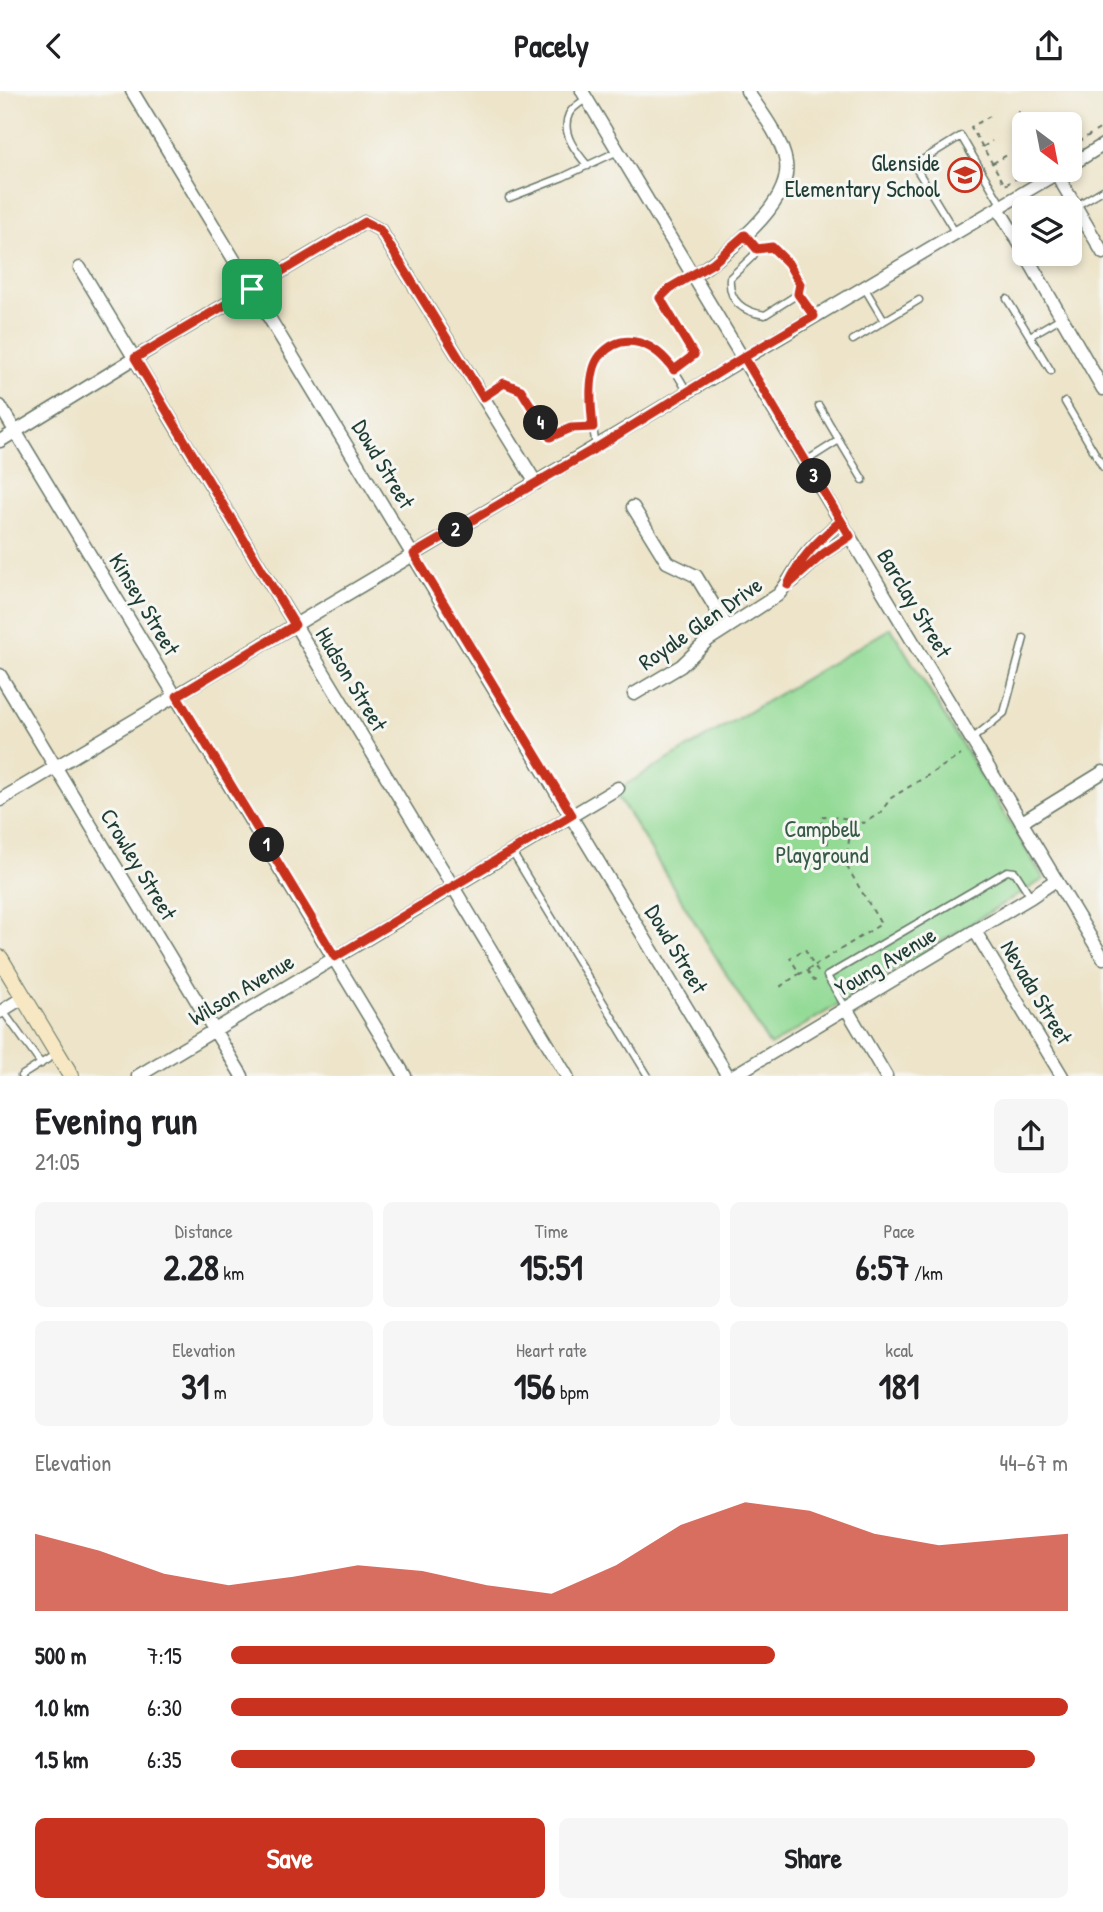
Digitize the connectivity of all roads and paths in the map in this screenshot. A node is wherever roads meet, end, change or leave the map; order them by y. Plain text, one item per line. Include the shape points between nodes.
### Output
1 (132, 91) edge
2 (747, 91) edge
3 (584, 95) edge
4 (990, 116) dead end
5 (1103, 127) edge
6 (1082, 139) edge
7 (992, 141) dead end
8 (1103, 145) edge
9 (983, 147) junction
10 (618, 151) junction
11 (1007, 155) dead end
12 (1082, 158) edge
13 (992, 164) junction
14 (588, 166) junction
15 (1012, 181) edge
16 (1042, 182) edge
17 (1103, 190) edge
18 (509, 198) dead end
19 (1082, 203) edge
20 (1000, 207) junction
21 (1082, 217) edge
22 (1012, 230) edge
23 (955, 232) junction
24 (745, 235) junction
25 (757, 249) junction
26 (1103, 253) edge
27 (1032, 266) edge
28 (80, 268) dead end
29 (693, 276) junction
30 (864, 288) junction
31 (252, 289) junction
32 (798, 294) junction
33 (1007, 299) dead end
34 (919, 300) dead end
35 (814, 316) junction
36 (1062, 317) junction
37 (884, 321) junction
38 (1030, 336) junction
39 (853, 340) dead end
40 (744, 357) junction
41 (135, 358) junction
42 (674, 370) junction
43 (1051, 371) dead end
44 (1103, 389) edge
45 (687, 391) junction
46 (483, 397) junction
47 (1065, 402) dead end
48 (0, 406) edge
49 (819, 406) dead end
50 (593, 427) junction
51 (16, 432) junction
52 (839, 440) junction
53 (0, 441) edge
54 (596, 448) junction
55 (806, 461) junction
56 (1103, 467) edge
57 (863, 480) dead end
58 (536, 483) junction
59 (634, 507) dead end
60 (841, 521) junction
61 (850, 536) junction
62 (414, 554) junction
63 (788, 585) junction
64 (295, 625) junction
65 (727, 627) junction
66 (1024, 638) dead end
67 (0, 675) edge
68 (634, 694) dead end
69 (177, 696) junction
70 (972, 739) junction
71 (961, 755) dead end
72 (55, 767) junction
73 (1103, 772) edge
74 (618, 787) dead end
75 (0, 800) edge
76 (572, 815) junction
77 (852, 819) junction
78 (1023, 822) junction
79 (512, 852) junction
80 (844, 854) junction
81 (1056, 880) junction
82 (453, 886) junction
83 (1031, 897) junction
84 (975, 931) junction
85 (335, 957) junction
86 (0, 958) edge
87 (1103, 958) edge
88 (814, 966) junction
89 (807, 970) junction
90 (800, 974) junction
91 (782, 987) dead end
92 (24, 997) junction
93 (846, 1008) junction
94 (1, 1011) edge
95 (214, 1029) junction
96 (57, 1053) junction
97 (41, 1064) junction
98 (157, 1071) edge
99 (21, 1076) edge
100 (71, 1076) edge
101 (138, 1076) edge
102 (242, 1076) edge
103 (405, 1076) edge
104 (567, 1076) edge
105 (648, 1076) edge
106 (731, 1076) edge
107 (886, 1076) edge
108 (1062, 1076) edge

1 - 31 street, Dowd Street
2 - 24 street via 780,146 786,169 781,193
3 - 10 street, Barclay Street
3 - 14 lane via 569,113 566,126 574,150
4 - 9 path via 971,127
5 - 6 path
7 - 9 path
8 - 12 street
9 - 13 path
10 - 14 lane
10 - 29 street, Barclay Street
11 - 13 path
13 - 15 path via 1005,185
14 - 18 lane
16 - 20 street
17 - 19 lane
20 - 22 street
20 - 23 street
20 - 23 lane via 961,136 914,165
21 - 26 street
23 - 30 street
24 - 25 lane
24 - 29 street
25 - 32 lane via 772,247 788,263 800,284
25 - 32 lane via 730,278 731,295 741,308 765,315
27 - 36 street
28 - 41 street, Hudson Street
29 - 40 street, Barclay Street
29 - 42 lane via 660,298 694,355
30 - 35 street
30 - 37 lane
31 - 41 street
31 - 46 street via 365,222 380,230
31 - 62 street, Dowd Street
32 - 35 lane
33 - 38 lane
34 - 37 lane
35 - 40 street
36 - 38 lane
36 - 44 street
37 - 39 lane
38 - 43 lane
40 - 45 street
40 - 55 street, Barclay Street
41 - 51 street
41 - 64 street, Hudson Street
42 - 45 lane
42 - 50 lane via 654,348 638,341 617,344 599,357 591,381
45 - 54 street
46 - 50 lane via 504,383 521,390 550,437 571,428
46 - 58 street
47 - 56 lane
48 - 51 street, Kinsey Street
49 - 52 lane
50 - 54 lane
51 - 53 street
51 - 69 street, Kinsey Street
52 - 55 lane
52 - 57 lane
54 - 58 street
55 - 60 street, Barclay Street
58 - 62 street
59 - 65 street via 667,562 696,576
60 - 61 street, Barclay Street
60 - 63 street, Royale Glen Drive via 814,544
61 - 63 street
61 - 70 street, Barclay Street
62 - 64 street
62 - 76 street, Dowd Street
63 - 65 street, Royale Glen Drive
64 - 69 street
64 - 82 street, Hudson Street
65 - 68 street, Royale Glen Drive via 681,666
66 - 70 lane via 1004,713
67 - 72 street, Crowley Street
69 - 72 street
69 - 85 street, Kinsey Street
70 - 78 street, Barclay Street
71 - 77 path via 891,797 880,813 864,823
72 - 75 street
72 - 95 street, Crowley Street
73 - 78 street
74 - 76 street, Wilson Avenue
76 - 79 street, Wilson Avenue
76 - 106 street, Dowd Street
77 - 80 path
77 - 80 path via 828,815 820,820 829,835 827,848
78 - 81 street, Barclay Street
79 - 82 street, Wilson Avenue
79 - 105 lane
80 - 88 path via 843,860 881,924
81 - 83 street, Young Avenue
81 - 87 street, Barclay Street
82 - 85 street, Wilson Avenue
82 - 104 street, Hudson Street
83 - 84 street, Young Avenue
83 - 93 lane via 1015,872 1007,871 827,976
84 - 93 street, Young Avenue
84 - 108 street, Nevada Street
85 - 95 street, Wilson Avenue
85 - 103 street, Kinsey Street
86 - 92 main road
88 - 89 path
88 - 89 path via 821,976 814,981
88 - 90 path via 804,949 790,958
89 - 90 path
90 - 91 path
92 - 94 street
92 - 96 main road
93 - 106 street, Young Avenue
93 - 107 street
94 - 97 lane
95 - 98 street, Wilson Avenue
95 - 102 street, Crowley Street
96 - 97 lane
96 - 100 main road
97 - 99 lane
98 - 101 street, Wilson Avenue

